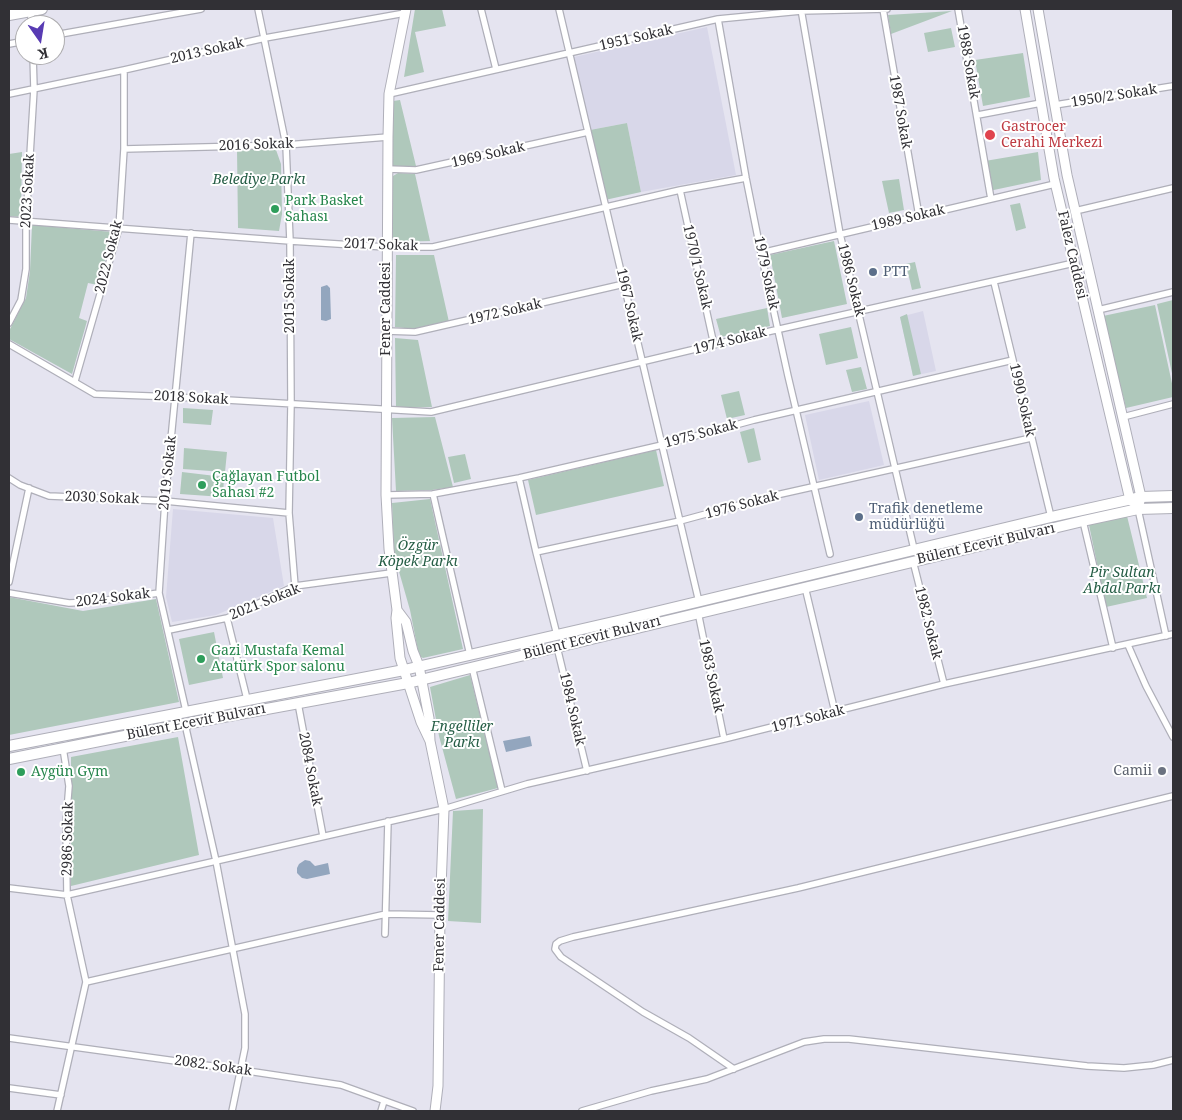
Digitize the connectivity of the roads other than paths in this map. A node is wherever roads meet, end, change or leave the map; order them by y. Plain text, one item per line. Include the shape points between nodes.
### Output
1 (42, 9) edge
2 (201, 9) edge
3 (258, 9) edge
4 (481, 9) edge
5 (559, 9) edge
6 (744, 9) edge
7 (885, 9) edge
8 (958, 9) edge
9 (1025, 9) edge
10 (1038, 9) edge
11 (801, 10) edge
12 (31, 11) junction
13 (406, 11) edge
14 (9, 15) edge
15 (31, 15) edge
16 (745, 16) junction
17 (718, 19) junction
18 (65, 33) edge
19 (265, 38) junction
20 (569, 53) junction
21 (33, 65) edge
22 (124, 70) junction
23 (496, 70) junction
24 (1173, 86) edge
25 (34, 89) junction
26 (9, 94) edge
27 (389, 94) junction
28 (1041, 102) junction
29 (1055, 106) junction
30 (978, 115) junction
31 (588, 132) junction
32 (388, 137) junction
33 (286, 145) junction
34 (124, 150) junction
35 (387, 169) junction
36 (746, 178) junction
37 (1055, 184) junction
38 (1173, 188) edge
39 (680, 190) junction
40 (991, 199) junction
41 (606, 208) junction
42 (1075, 211) junction
43 (918, 216) junction
44 (9, 220) edge
45 (26, 221) junction
46 (119, 228) junction
47 (191, 233) junction
48 (840, 234) junction
49 (290, 241) junction
50 (386, 247) junction
51 (761, 253) junction
52 (1086, 260) junction
53 (1074, 263) junction
54 (994, 282) junction
55 (624, 284) junction
56 (1173, 292) edge
57 (1098, 310) junction
58 (858, 311) junction
59 (9, 323) edge
60 (778, 330) junction
61 (386, 331) junction
62 (9, 344) edge
63 (714, 345) junction
64 (1013, 360) junction
65 (642, 362) junction
66 (74, 381) junction
67 (878, 392) junction
68 (176, 396) junction
69 (291, 404) junction
70 (1173, 404) edge
71 (386, 408) junction
72 (796, 411) junction
73 (1123, 418) junction
74 (1031, 438) junction
75 (662, 445) junction
76 (896, 468) junction
77 (9, 478) edge
78 (519, 478) junction
79 (814, 487) junction
80 (29, 488) junction
81 (433, 494) junction
82 (386, 495) junction
83 (1173, 496) edge
84 (1141, 497) junction
85 (1130, 500) junction
86 (165, 501) junction
87 (1173, 508) edge
88 (1138, 509) junction
89 (289, 513) junction
90 (1051, 517) junction
91 (680, 521) junction
92 (1083, 521) junction
93 (914, 549) junction
94 (536, 552) junction
95 (830, 554) dead end
96 (913, 561) junction
97 (391, 573) junction
98 (9, 582) edge
99 (295, 586) junction
100 (805, 587) junction
101 (9, 593) edge
102 (159, 593) junction
103 (698, 607) junction
104 (397, 610) junction
105 (227, 618) junction
106 (169, 630) junction
107 (1173, 634) edge
108 (557, 635) junction
109 (1166, 636) junction
110 (1128, 645) junction
111 (557, 646) junction
112 (1112, 648) junction
113 (470, 655) junction
114 (419, 666) junction
115 (472, 667) junction
116 (404, 670) junction
117 (422, 679) junction
118 (408, 683) junction
119 (944, 684) junction
120 (247, 699) junction
121 (298, 703) junction
122 (186, 711) junction
123 (835, 712) junction
124 (185, 724) junction
125 (1173, 738) edge
126 (724, 739) junction
127 (430, 741) junction
128 (9, 746) edge
129 (64, 752) junction
130 (9, 759) edge
131 (586, 771) junction
132 (502, 791) junction
133 (1173, 796) edge
134 (444, 809) junction
135 (388, 821) junction
136 (323, 836) junction
137 (216, 862) junction
138 (9, 888) edge
139 (67, 895) junction
140 (386, 914) junction
141 (440, 915) junction
142 (386, 934) dead end
143 (234, 950) junction
144 (86, 982) junction
145 (9, 1038) edge
146 (71, 1046) junction
147 (1173, 1060) edge
148 (734, 1068) junction
149 (241, 1070) junction
150 (9, 1088) edge
151 (61, 1095) junction
152 (384, 1101) junction
153 (57, 1111) edge
154 (232, 1111) edge
155 (381, 1111) edge
156 (413, 1111) edge
157 (435, 1111) edge
158 (582, 1111) edge

1 - 12 main road
2 - 18 street
3 - 19 street, 2015 Sokak
4 - 23 street
5 - 20 street, 1967 Sokak
6 - 16 street
7 - 11 street, 1951 Sokak
7 - 43 street, 1987 Sokak
8 - 30 street, 1988 Sokak
9 - 28 street, Falez Caddesi
10 - 29 street, Falez Caddesi
11 - 16 street, 1951 Sokak
11 - 48 street, 1986 Sokak
12 - 14 main road
12 - 15 street
13 - 19 street, 2013 Sokak
13 - 27 street, Fener Caddesi
16 - 17 street, 1951 Sokak
17 - 20 street, 1951 Sokak
17 - 36 street, 1979 Sokak
19 - 22 street, 2013 Sokak
19 - 33 street, 2015 Sokak
20 - 23 street, 1951 Sokak
20 - 31 street, 1967 Sokak
21 - 25 street, 2023 Sokak
22 - 25 street, 2013 Sokak
22 - 34 street, 2022 Sokak
23 - 27 street, 1951 Sokak
24 - 29 street, 1950/2 Sokak
25 - 26 street, 2013 Sokak
25 - 45 street, 2023 Sokak
27 - 32 street, Fener Caddesi
28 - 30 street, 1988 Sokak
28 - 37 street, Falez Caddesi
29 - 42 street, Falez Caddesi
30 - 40 street, 1988 Sokak
31 - 35 street, 1969 Sokak via 416,170
31 - 41 street, 1967 Sokak
32 - 33 street, 2016 Sokak
32 - 35 street, Fener Caddesi
33 - 34 street, 2016 Sokak
33 - 49 street, 2015 Sokak
34 - 46 street, 2022 Sokak
35 - 50 street, Fener Caddesi
36 - 39 street, 2017 Sokak
36 - 51 street, 1979 Sokak
37 - 40 street, 1989 Sokak
37 - 53 street, Falez Caddesi
38 - 42 street
39 - 41 street, 2017 Sokak
39 - 63 street, 1970/1 Sokak
40 - 43 street, 1989 Sokak
41 - 50 street, 2017 Sokak via 432,247
41 - 55 street, 1967 Sokak
42 - 52 street, Falez Caddesi
43 - 48 street, 1989 Sokak
44 - 45 street, 2017 Sokak
45 - 46 street, 2017 Sokak
45 - 59 street, 2023 Sokak via 22,300
46 - 47 street, 2017 Sokak
46 - 66 street, 2022 Sokak
47 - 49 street, 2017 Sokak
47 - 68 street, 2019 Sokak
48 - 51 street, 1989 Sokak
48 - 58 street, 1986 Sokak
49 - 50 street, 2017 Sokak
49 - 69 street, 2015 Sokak
50 - 61 street, Fener Caddesi
51 - 60 street, 1979 Sokak
52 - 53 street
52 - 57 street, Falez Caddesi
53 - 54 street, 1974 Sokak
53 - 85 street, Falez Caddesi
54 - 58 street, 1974 Sokak
54 - 64 street, 1990 Sokak
55 - 61 street, 1972 Sokak via 415,332
55 - 65 street, 1967 Sokak
56 - 57 street
57 - 73 street, Falez Caddesi
58 - 60 street, 1974 Sokak
58 - 67 street, 1986 Sokak
60 - 63 street, 1974 Sokak
60 - 72 street, 1979 Sokak
61 - 71 street, Fener Caddesi
62 - 66 street, 2018 Sokak
63 - 65 street, 1974 Sokak
64 - 67 street, 1975 Sokak
64 - 74 street, 1990 Sokak
65 - 71 street, 1974 Sokak via 431,412
65 - 75 street, 1967 Sokak
66 - 68 street, 2018 Sokak via 95,394
67 - 72 street, 1975 Sokak
67 - 76 street, 1986 Sokak
68 - 69 street, 2018 Sokak
68 - 86 street, 2019 Sokak
69 - 71 street, 2018 Sokak
69 - 89 street, 2015 Sokak
70 - 73 street
71 - 82 street, Fener Caddesi
72 - 75 street, 1975 Sokak
72 - 79 street, 1979 Sokak
73 - 84 street, Falez Caddesi
74 - 76 street, 1976 Sokak
74 - 90 street, 1990 Sokak
75 - 78 street, 1975 Sokak
75 - 91 street, 1967 Sokak
76 - 79 street, 1976 Sokak
76 - 93 street, 1986 Sokak
77 - 80 street, 2030 Sokak
78 - 81 street, 1975 Sokak
78 - 94 street
79 - 91 street, 1976 Sokak
79 - 95 street, 1979 Sokak
80 - 86 street, 2030 Sokak via 49,496
80 - 98 street
81 - 82 street, 1975 Sokak
81 - 113 street
82 - 97 street, Fener Caddesi
83 - 84 main road, Bülent Ecevit Bulvarı
84 - 85 main road, Bülent Ecevit Bulvarı
84 - 88 street
85 - 88 street
85 - 90 main road, Bülent Ecevit Bulvarı
86 - 89 street, 2030 Sokak
86 - 102 street, 2019 Sokak
87 - 88 main road, Bülent Ecevit Bulvarı
88 - 92 main road, Bülent Ecevit Bulvarı
88 - 109 street
89 - 99 street, 2015 Sokak
90 - 93 main road, Bülent Ecevit Bulvarı
91 - 94 street, 1976 Sokak
91 - 103 street, 1967 Sokak
92 - 96 main road, Bülent Ecevit Bulvarı
92 - 112 street
93 - 103 main road, Bülent Ecevit Bulvarı
94 - 108 street
96 - 100 main road, Bülent Ecevit Bulvarı
96 - 119 street, 1982 Sokak
97 - 99 street, 2021 Sokak
97 - 104 street, Fener Caddesi
99 - 105 street, 2021 Sokak
100 - 103 main road, Bülent Ecevit Bulvarı
100 - 123 street
101 - 102 street, 2024 Sokak via 69,603
102 - 106 street, 2019 Sokak
103 - 108 main road, Bülent Ecevit Bulvarı
103 - 111 main road, Bülent Ecevit Bulvarı
103 - 126 street, 1983 Sokak
104 - 114 street, Fener Caddesi via 406,622
104 - 116 street, Fener Caddesi via 400,658
105 - 106 street, 2021 Sokak
105 - 120 street
106 - 122 street, 2019 Sokak
107 - 109 street, 1971 Sokak
108 - 113 main road, Bülent Ecevit Bulvarı
109 - 110 street, 1971 Sokak
110 - 112 street, 1971 Sokak
110 - 125 street
111 - 115 main road, Bülent Ecevit Bulvarı
111 - 131 street, 1984 Sokak
112 - 119 street, 1971 Sokak
113 - 114 main road, Bülent Ecevit Bulvarı
114 - 116 main road, Bülent Ecevit Bulvarı
114 - 117 street, Fener Caddesi
115 - 117 main road, Bülent Ecevit Bulvarı
115 - 132 street
116 - 118 street, Fener Caddesi
116 - 120 main road, Bülent Ecevit Bulvarı
117 - 118 main road, Bülent Ecevit Bulvarı
117 - 127 street, Fener Caddesi via 430,718
118 - 121 main road, Bülent Ecevit Bulvarı
118 - 127 street, Fener Caddesi
119 - 123 street, 1971 Sokak
120 - 122 main road, Bülent Ecevit Bulvarı
121 - 124 main road, Bülent Ecevit Bulvarı
121 - 136 street, 2084 Sokak
122 - 128 main road, Bülent Ecevit Bulvarı
123 - 126 street, 1971 Sokak
124 - 129 main road, Bülent Ecevit Bulvarı
124 - 137 street
126 - 131 street, 1971 Sokak
127 - 134 street, Fener Caddesi
129 - 130 main road, Bülent Ecevit Bulvarı
129 - 139 street, 2986 Sokak via 69,786
131 - 132 street, 1971 Sokak
132 - 134 street, 1971 Sokak
133 - 148 street via 798,888 573,937 556,944 555,949 561,957
134 - 135 street, 1971 Sokak
134 - 141 street, Fener Caddesi
135 - 136 street, 1971 Sokak
135 - 140 street
136 - 137 street, 1971 Sokak
137 - 139 street, 1971 Sokak
137 - 143 street
138 - 139 street, 2986 Sokak
139 - 144 street
140 - 141 street
140 - 142 street
140 - 143 street
141 - 157 street, Fener Caddesi
143 - 144 street
143 - 149 street via 245,1014
144 - 146 street
145 - 146 street, 2082. Sokak
146 - 149 street, 2082. Sokak
146 - 151 street
147 - 148 street via 1124,1068 1087,1066 850,1039 824,1039 804,1042
148 - 158 street via 706,1079
149 - 152 street, 2082. Sokak via 341,1085
149 - 154 street
150 - 151 street
151 - 153 street
152 - 155 street
152 - 156 street, 2082. Sokak

